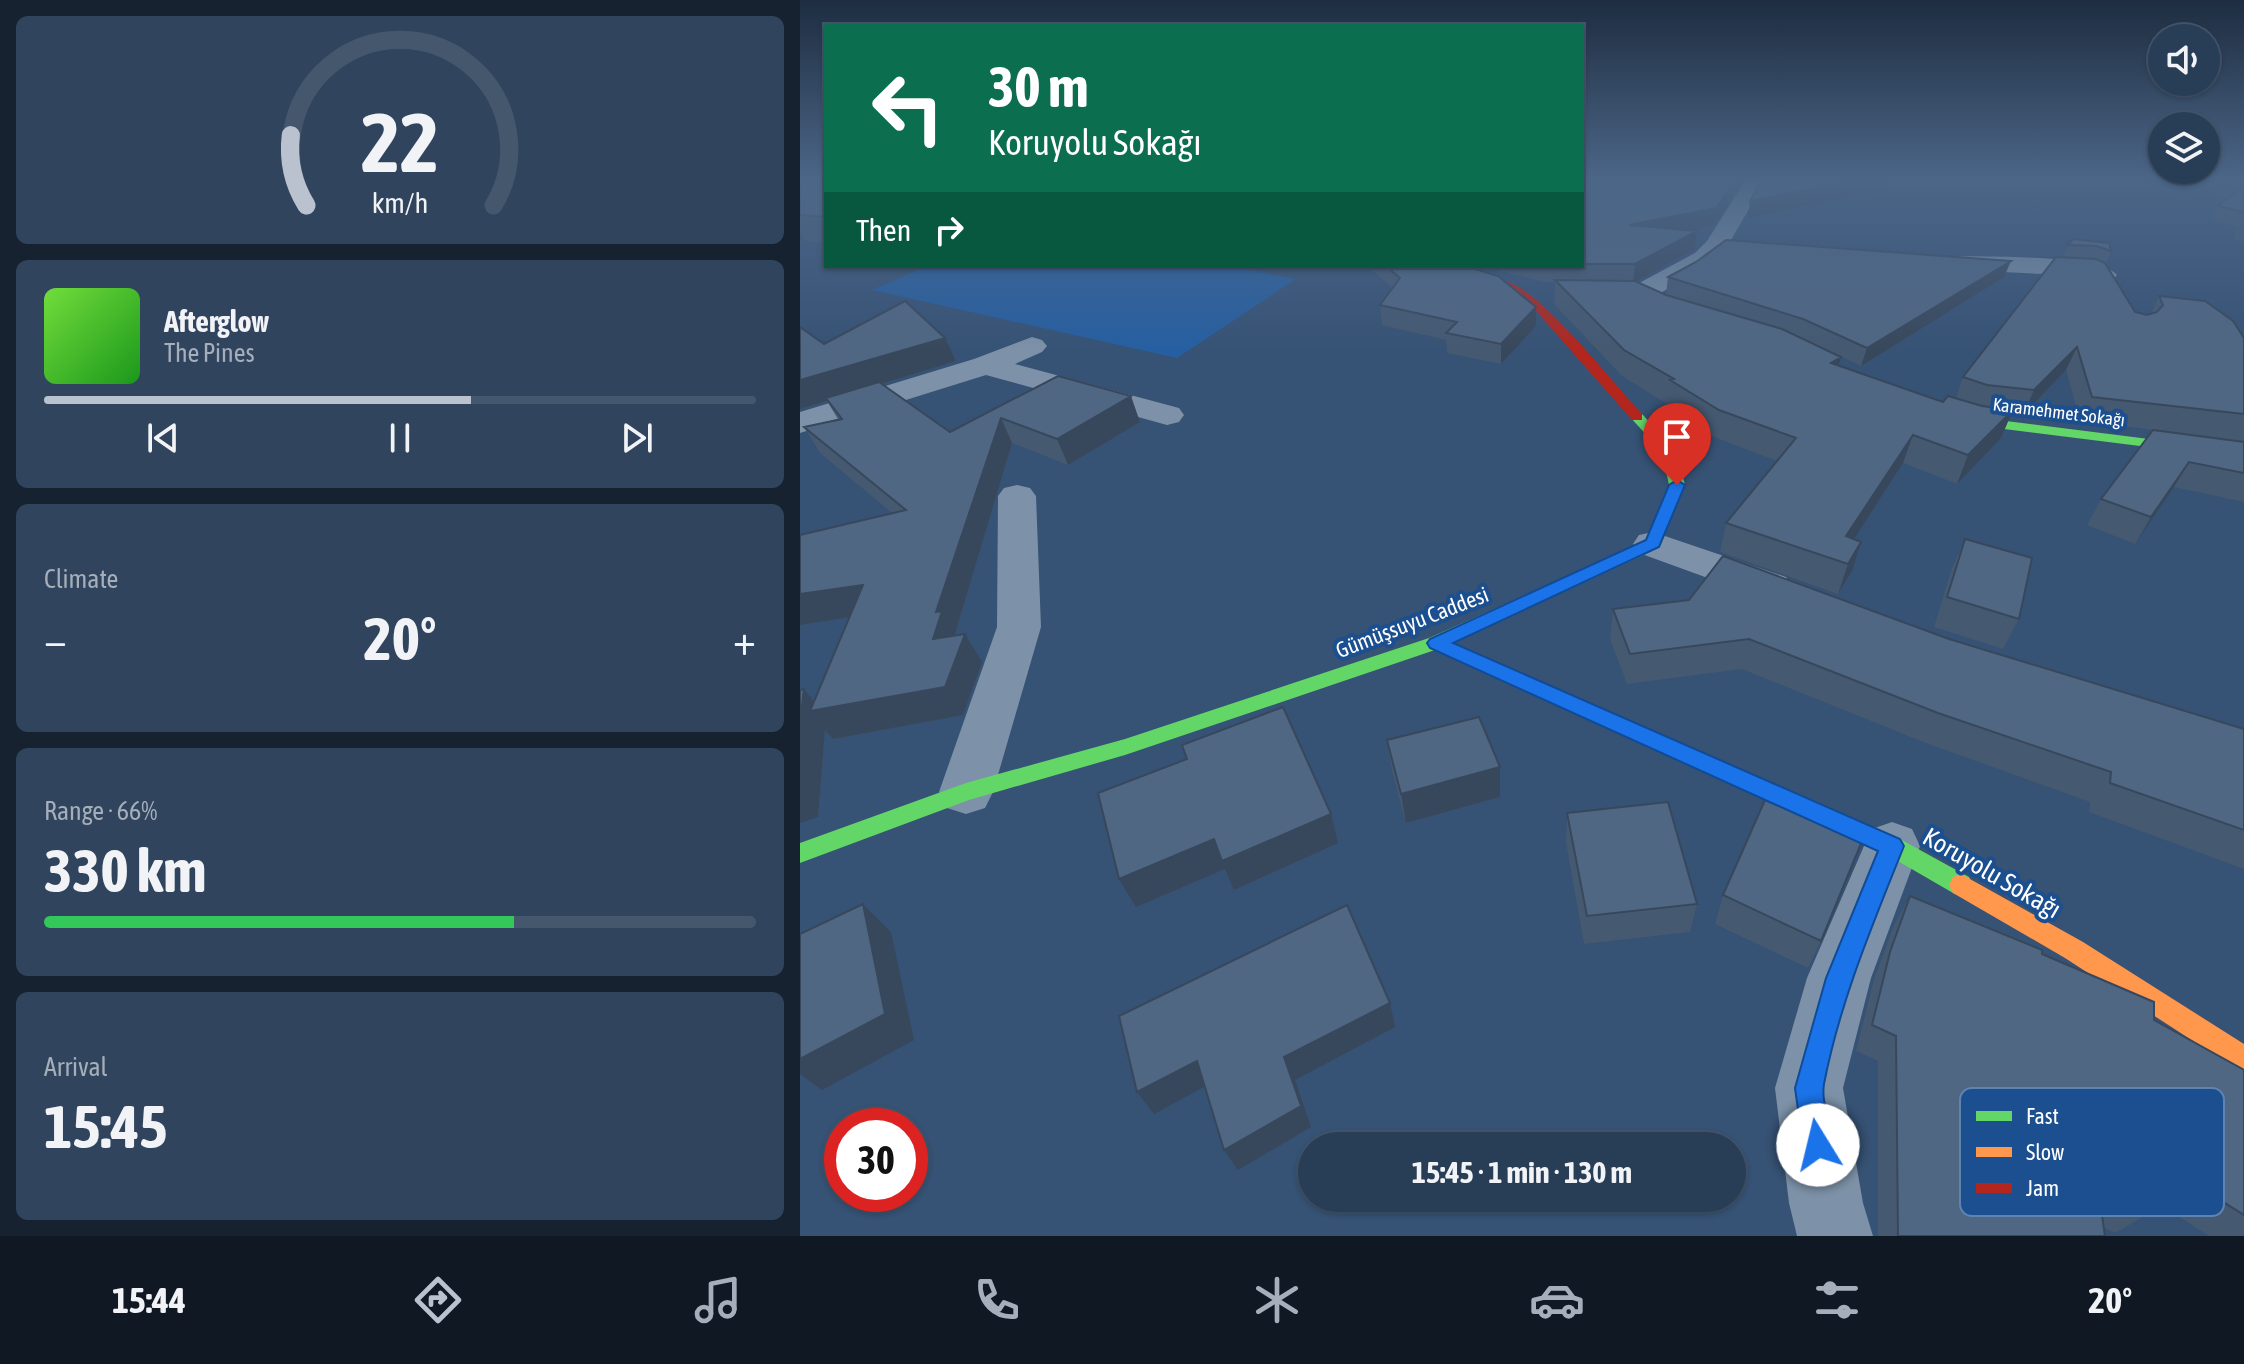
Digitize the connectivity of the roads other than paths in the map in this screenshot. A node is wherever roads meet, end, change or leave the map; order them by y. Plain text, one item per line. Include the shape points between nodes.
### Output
1 (1721, 236) edge
2 (1716, 245) junction
3 (1747, 248) edge
4 (1928, 262) edge
5 (1445, 268) edge
6 (1509, 286) junction
7 (2116, 290) edge
8 (1544, 293) dead end
9 (1632, 294) joint
10 (1662, 305) edge
11 (1032, 346) dead end
12 (985, 365) junction
13 (1931, 407) edge
14 (1167, 415) dead end
15 (800, 423) edge
16 (2244, 455) edge
17 (1017, 496) dead end
18 (1653, 544) junction
19 (1802, 599) edge
20 (1436, 643) junction
21 (966, 792) junction
22 (1892, 846) junction
23 (800, 853) edge
24 (2244, 1060) edge
25 (1835, 1236) edge

1 - 2 street
2 - 3 street
2 - 9 street via 1704,258
4 - 7 street via 2091,269 2109,277
5 - 6 street
6 - 8 street
6 - 18 street via 1541,310 1669,451 1677,485
9 - 10 street
11 - 12 street
12 - 14 street
12 - 15 street
13 - 16 street, Karamehmet Sokağı via 1972,421
17 - 21 street via 1019,627
18 - 19 street
18 - 20 street, Gümüşsuyu Caddesi
20 - 21 street, Gümüşsuyu Caddesi via 1125,747
20 - 22 street, Koruyolu Sokağı
21 - 23 street, Gümüşsuyu Caddesi
22 - 24 street, Koruyolu Sokağı via 2074,950
22 - 25 street via 1839,978 1809,1088

